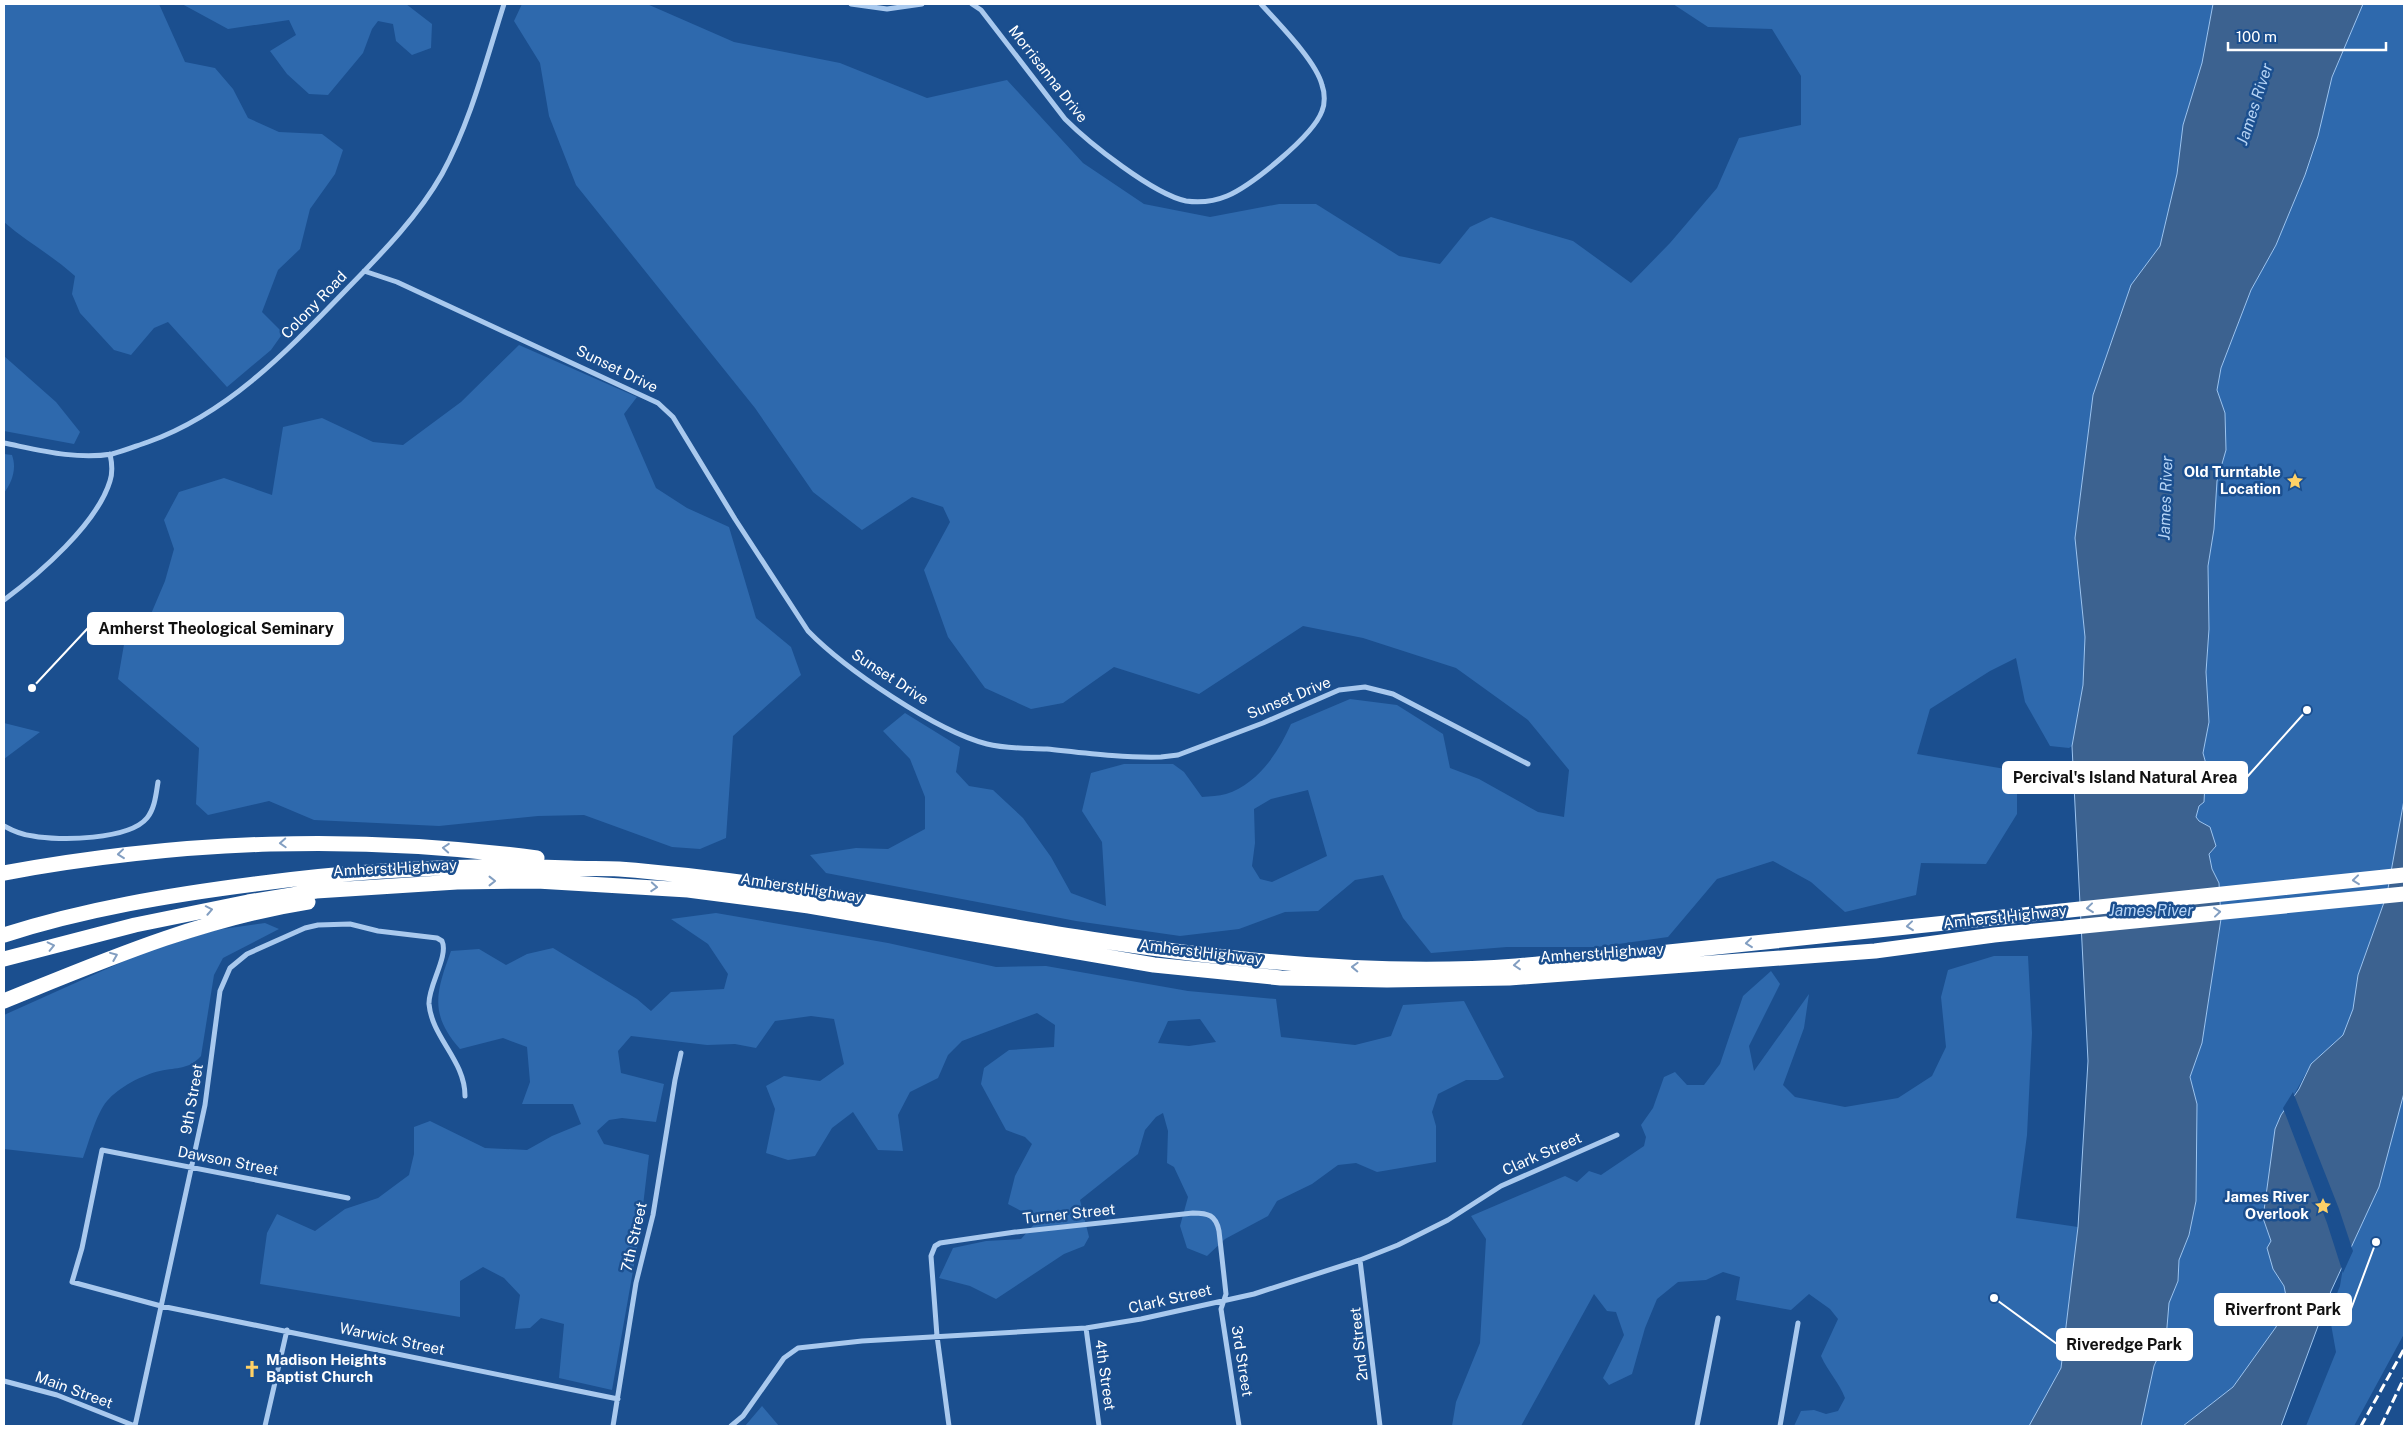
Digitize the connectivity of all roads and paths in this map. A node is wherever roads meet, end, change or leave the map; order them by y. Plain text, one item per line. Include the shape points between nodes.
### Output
1 (504, 4) edge
2 (851, 4) edge
3 (922, 4) edge
4 (972, 4) edge
5 (1261, 4) edge
6 (364, 271) junction
7 (4, 443) edge
8 (110, 454) junction
9 (4, 600) edge
10 (1528, 764) dead end
11 (158, 782) dead end
12 (4, 826) edge
13 (616, 869) junction
14 (4, 873) edge
15 (2404, 875) edge
16 (457, 882) junction
17 (2404, 894) edge
18 (4, 935) edge
19 (4, 959) edge
20 (4, 1001) edge
21 (681, 1053) dead end
22 (465, 1096) dead end
23 (1617, 1135) dead end
24 (102, 1150) joint
25 (192, 1166) junction
26 (348, 1198) dead end
27 (1360, 1260) junction
28 (1224, 1300) junction
29 (161, 1306) junction
30 (1718, 1318) dead end
31 (1798, 1323) dead end
32 (1086, 1328) junction
33 (287, 1330) junction
34 (938, 1336) junction
35 (4, 1381) edge
36 (618, 1399) junction
37 (135, 1426) edge
38 (265, 1426) edge
39 (613, 1426) edge
40 (731, 1426) edge
41 (949, 1426) edge
42 (1099, 1426) edge
43 (1239, 1426) edge
44 (1380, 1426) edge
45 (1697, 1426) edge
46 (1780, 1426) edge

1 - 6 street, Colony Road via 469,111 442,173 410,221
2 - 3 street via 887,9
4 - 5 street, Morrisanna Drive via 981,10 1080,135 1171,196 1200,202 1227,196 1243,187 1305,136 1322,112 1324,96 1318,75
6 - 8 street, Colony Road via 294,344 245,387 180,428
6 - 10 street, Sunset Drive via 396,282 658,403 673,417 808,631 865,677 968,738 1003,747 1161,757 1178,755 1339,690 1365,687 1393,694
7 - 8 street, Colony Road via 75,455
8 - 9 street via 110,480 95,511 53,558
11 - 12 street via 148,817 142,823 108,835 44,838
13 -> 14 highway via 476,850 292,842 199,846
15 -> 13 highway, Amherst Highway via 1515,966 1446,968 1356,967 1234,958 1112,943 856,899
13 - 18 highway, Amherst Highway via 416,868 298,878 166,896
16 -> 17 highway, Amherst Highway via 608,884 756,898 1154,965 1281,978 1441,981 1875,951 1994,935
19 -> 16 highway, Amherst Highway via 135,925 248,902 316,891
20 -> 16 highway via 143,944 197,927 299,904
21 - 36 street, 7th Street via 653,1215 636,1283
22 - 25 street, 9th Street via 460,1068 430,1014 430,993 444,945 437,938 350,924 318,925 259,947 233,964 224,979 205,1105
23 - 27 street, Clark Street via 1501,1186 1448,1220
24 - 25 street, Dawson Street
24 - 29 street, Warwick Street via 72,1282
25 - 26 street, Dawson Street
25 - 29 street, 9th Street
27 - 28 street, Clark Street via 1293,1283
27 - 44 street, 2nd Street
28 - 32 street, Clark Street
28 - 34 street, Turner Street via 1219,1231 1217,1222 1206,1213 1016,1232 935,1246 931,1256
28 - 43 street, 3rd Street via 1221,1309
29 - 33 street, Warwick Street
29 - 37 street, 9th Street
30 - 45 street
31 - 46 street
32 - 34 street, Clark Street
32 - 42 street, 4th Street
33 - 36 street, Warwick Street
33 - 38 street
34 - 40 street, Clark Street via 798,1348 784,1358 743,1416
34 - 41 street
35 - 37 street, Main Street via 58,1395
36 - 39 street, 7th Street

